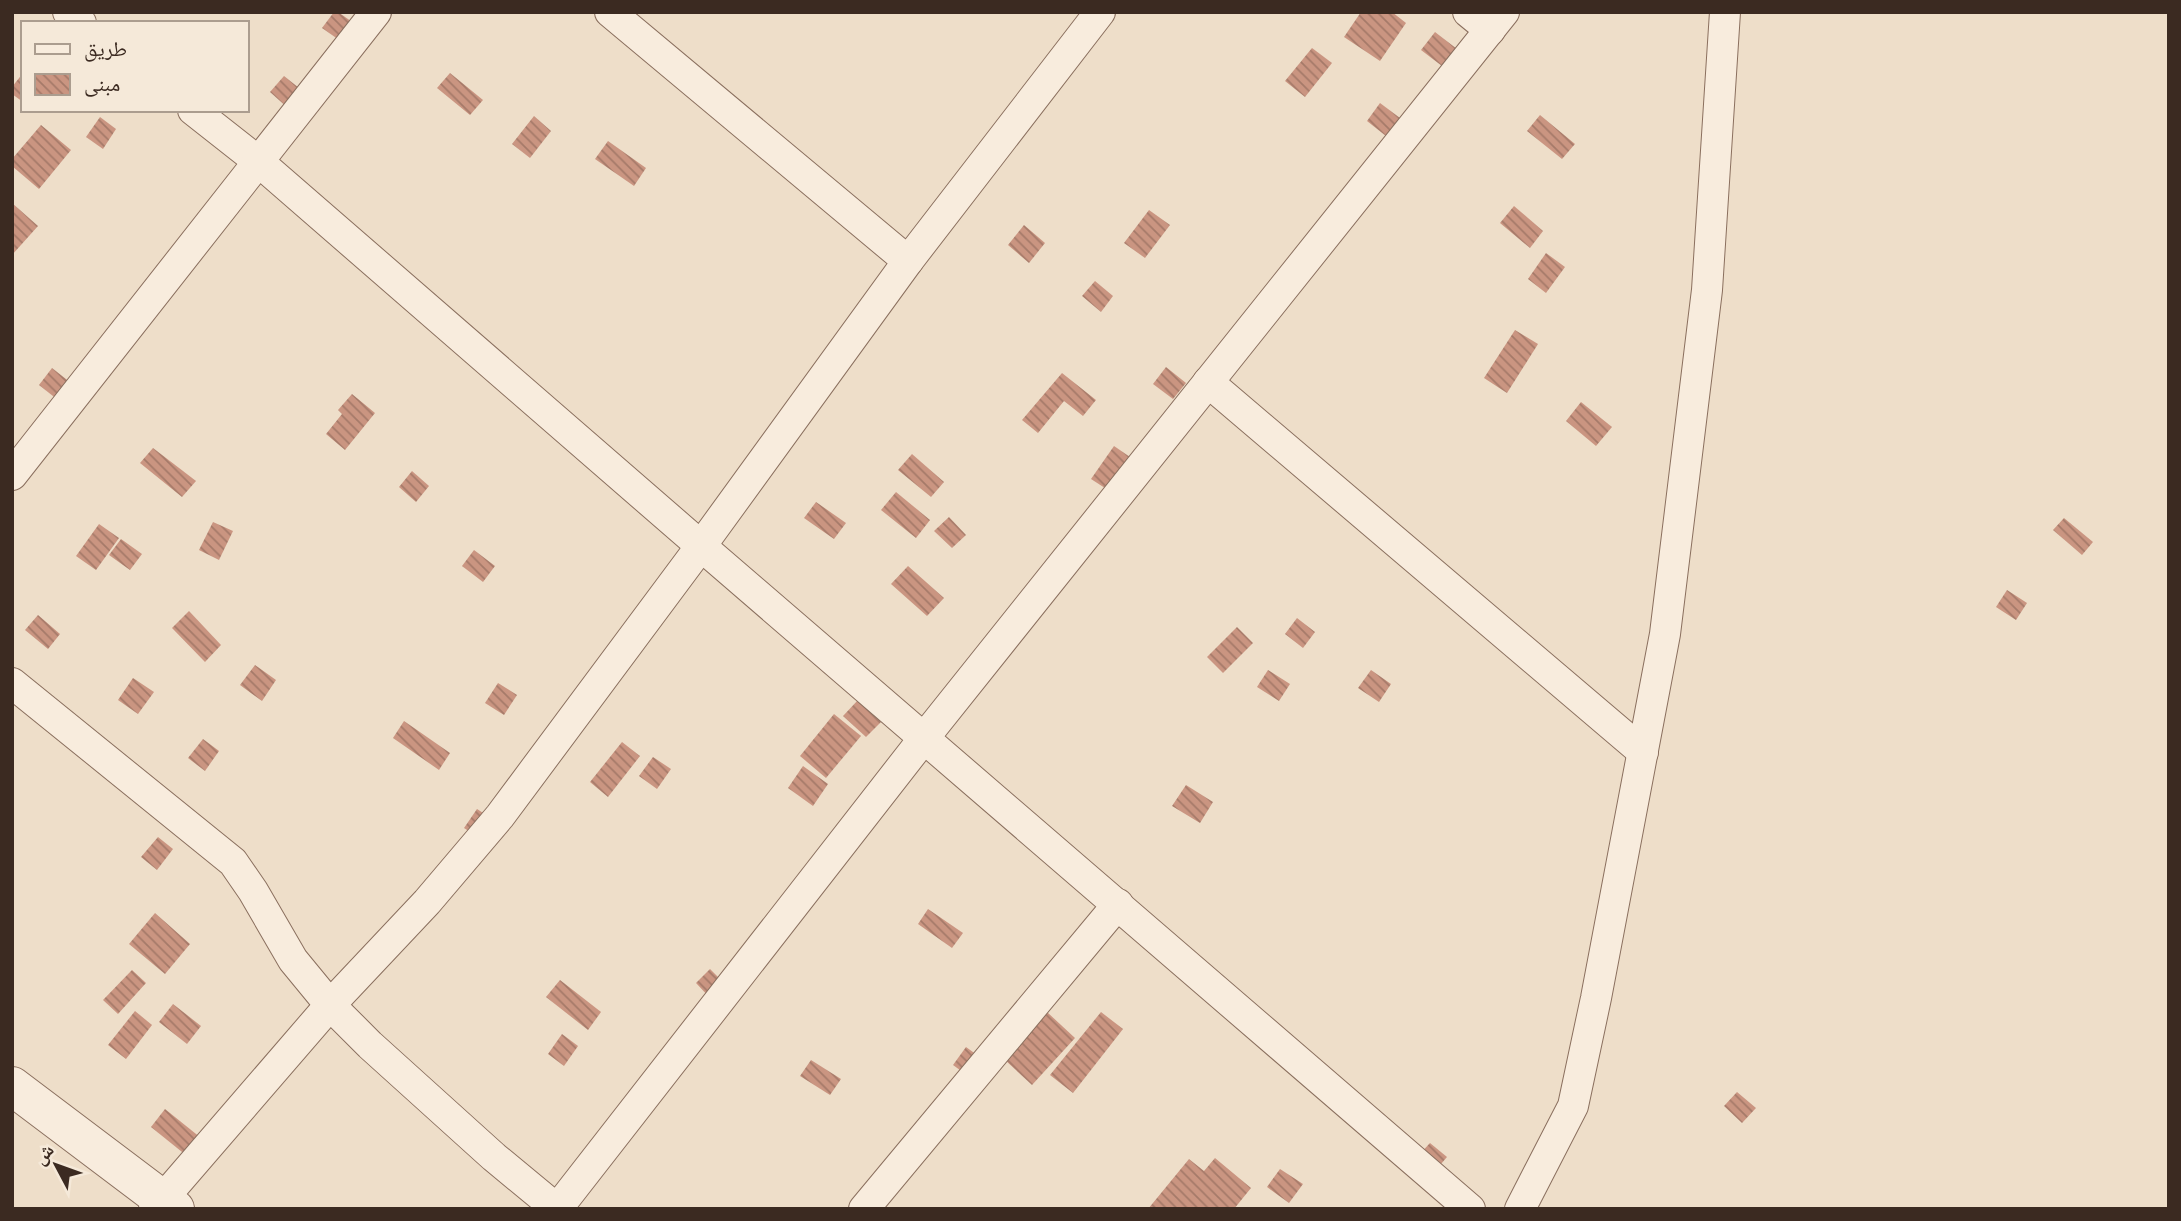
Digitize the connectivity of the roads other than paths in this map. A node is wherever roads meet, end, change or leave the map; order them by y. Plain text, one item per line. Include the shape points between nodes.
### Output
1 (376, 12) edge
2 (610, 12) edge
3 (1725, 12) edge
4 (1096, 14) edge
5 (1487, 18) edge
6 (196, 112) edge
7 (259, 162) junction
8 (908, 261) junction
9 (1208, 382) junction
10 (12, 475) edge
11 (701, 546) junction
12 (12, 683) edge
13 (924, 737) junction
14 (1643, 752) junction
15 (1118, 904) junction
16 (330, 1005) junction
17 (12, 1086) edge
18 (163, 1206) edge
19 (557, 1209) edge
20 (863, 1209) edge
21 (1470, 1209) edge
22 (1520, 1209) edge

1 - 7 street
2 - 8 street
3 - 14 street via 1707,290 1665,634
4 - 8 street
5 - 9 street
6 - 7 street
7 - 10 street
7 - 11 street
8 - 11 street
9 - 13 street
9 - 14 street
11 - 13 street
11 - 16 street via 500,816 436,893
12 - 16 street via 233,862 293,960
13 - 15 street
13 - 19 street
14 - 22 street via 1573,1105
15 - 20 street
15 - 21 street
16 - 18 street
16 - 19 street
17 - 18 street

